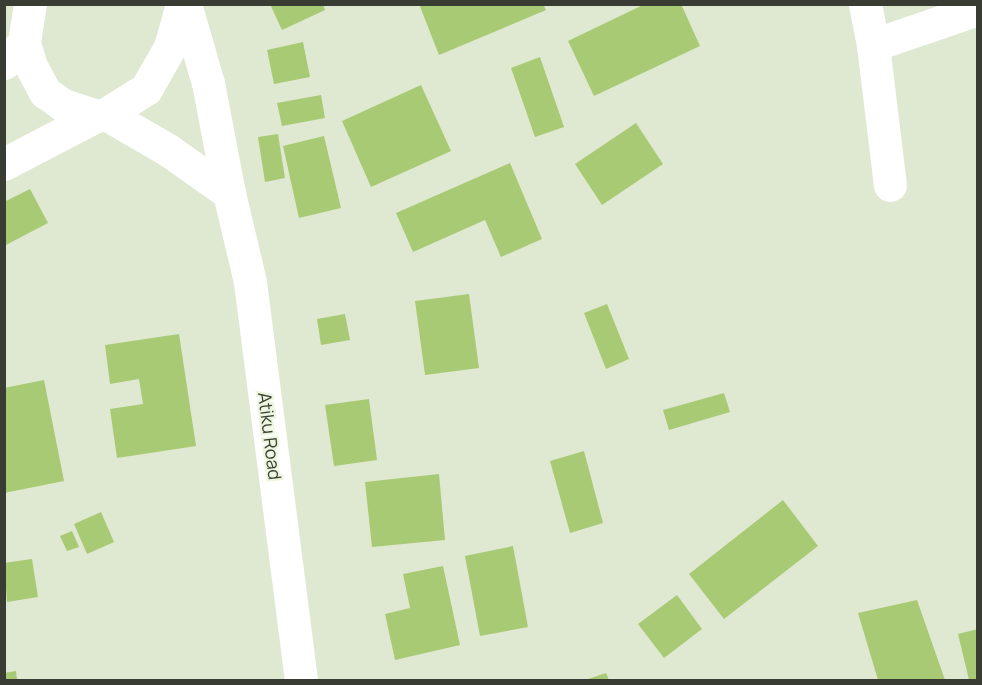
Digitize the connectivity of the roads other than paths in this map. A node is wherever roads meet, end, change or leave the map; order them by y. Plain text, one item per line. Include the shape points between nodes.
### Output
1 (30, 4) edge
2 (184, 4) edge
3 (865, 4) edge
4 (978, 9) edge
5 (873, 45) junction
6 (14, 53) edge
7 (101, 115) junction
8 (4, 164) edge
9 (890, 185) dead end
10 (229, 193) junction
11 (301, 681) edge

1 - 6 street
2 - 7 street via 170,47 146,89
2 - 10 street, Atiku Road via 208,83
3 - 5 street
4 - 5 street
5 - 9 street
6 - 7 street via 31,66 45,92 63,105
7 - 8 street
7 - 10 street via 168,150
10 - 11 street, Atiku Road via 250,282

